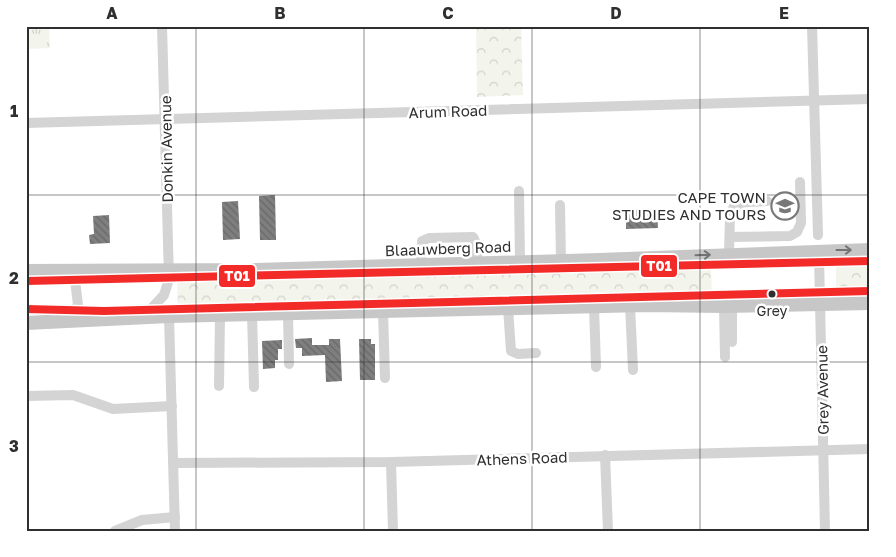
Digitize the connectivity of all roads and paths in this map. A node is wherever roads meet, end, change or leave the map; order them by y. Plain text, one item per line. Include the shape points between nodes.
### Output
1 (162, 26) edge
2 (812, 26) edge
3 (870, 99) edge
4 (816, 100) junction
5 (165, 120) junction
6 (26, 123) edge
7 (800, 182) dead end
8 (519, 191) dead end
9 (768, 201) dead end
10 (560, 206) dead end
11 (818, 235) dead end
12 (730, 237) junction
13 (870, 250) edge
14 (729, 254) junction
15 (819, 256) junction
16 (870, 261) edge
17 (520, 262) junction
18 (561, 262) junction
19 (478, 264) junction
20 (421, 265) junction
21 (26, 271) edge
22 (131, 271) junction
23 (169, 275) junction
24 (75, 280) junction
25 (26, 281) edge
26 (870, 291) edge
27 (820, 299) junction
28 (870, 302) edge
29 (630, 305) junction
30 (594, 306) junction
31 (728, 306) junction
32 (26, 308) edge
33 (508, 308) junction
34 (151, 309) junction
35 (383, 311) junction
36 (72, 313) junction
37 (288, 313) junction
38 (252, 314) junction
39 (220, 315) junction
40 (169, 316) junction
41 (137, 318) junction
42 (26, 322) edge
43 (732, 342) dead end
44 (536, 353) dead end
45 (725, 357) dead end
46 (289, 364) dead end
47 (596, 367) dead end
48 (633, 370) dead end
49 (385, 378) dead end
50 (219, 386) dead end
51 (254, 386) dead end
52 (26, 396) edge
53 (172, 406) junction
54 (870, 449) edge
55 (823, 450) junction
56 (605, 455) junction
57 (391, 462) junction
58 (174, 463) junction
59 (175, 517) junction
60 (115, 531) edge
61 (175, 531) edge
62 (393, 531) edge
63 (608, 531) edge
64 (826, 531) edge

1 - 5 street, Donkin Avenue
2 - 4 street
3 - 4 street, Arum Road
4 - 5 street, Arum Road
4 - 11 street
5 - 6 street, Arum Road
5 - 23 street, Donkin Avenue
7 - 12 street via 801,223 798,232 790,236
8 - 17 street
9 - 12 street via 734,206 730,212
10 - 18 street
12 - 14 street
15 -> 13 main road, Blaauwberg Road
14 - 15 main road, Blaauwberg Road
18 -> 14 main road, Blaauwberg Road
15 - 16 street
15 - 23 street
15 - 27 street, Grey Avenue
17 - 18 main road, Blaauwberg Road
17 - 19 main road, Blaauwberg Road
19 - 20 main road, Blaauwberg Road
19 - 20 street via 473,238 429,238 422,240
20 - 23 main road, Blaauwberg Road
21 - 22 main road, Blaauwberg Road
22 - 23 main road, Blaauwberg Road
22 - 24 street
23 - 24 street
23 - 34 street via 164,294
24 - 25 street
24 - 36 street via 78,305
26 - 27 street
27 - 28 main road
27 - 31 main road
27 - 34 street
27 - 55 street, Grey Avenue
29 - 30 main road
29 - 31 main road
29 - 48 street
30 - 33 main road
30 - 47 street
31 - 43 street
31 - 45 street
32 - 36 street
33 - 35 main road
33 - 44 street via 511,351
34 - 36 street
35 - 37 main road
35 - 49 street
36 - 41 street
37 - 38 main road
37 - 46 street
38 - 39 main road
38 - 51 street
39 - 40 main road
39 - 50 street
40 - 41 main road
40 - 53 street
41 - 42 main road
52 - 53 street via 73,395 113,409
53 - 58 street
54 - 55 street, Athens Road
55 - 56 street, Athens Road
55 - 64 street, Grey Avenue
56 - 57 street, Athens Road
56 - 63 street
57 - 58 street, Athens Road
57 - 62 street
58 - 59 street
59 - 60 street via 142,520
59 - 61 street

